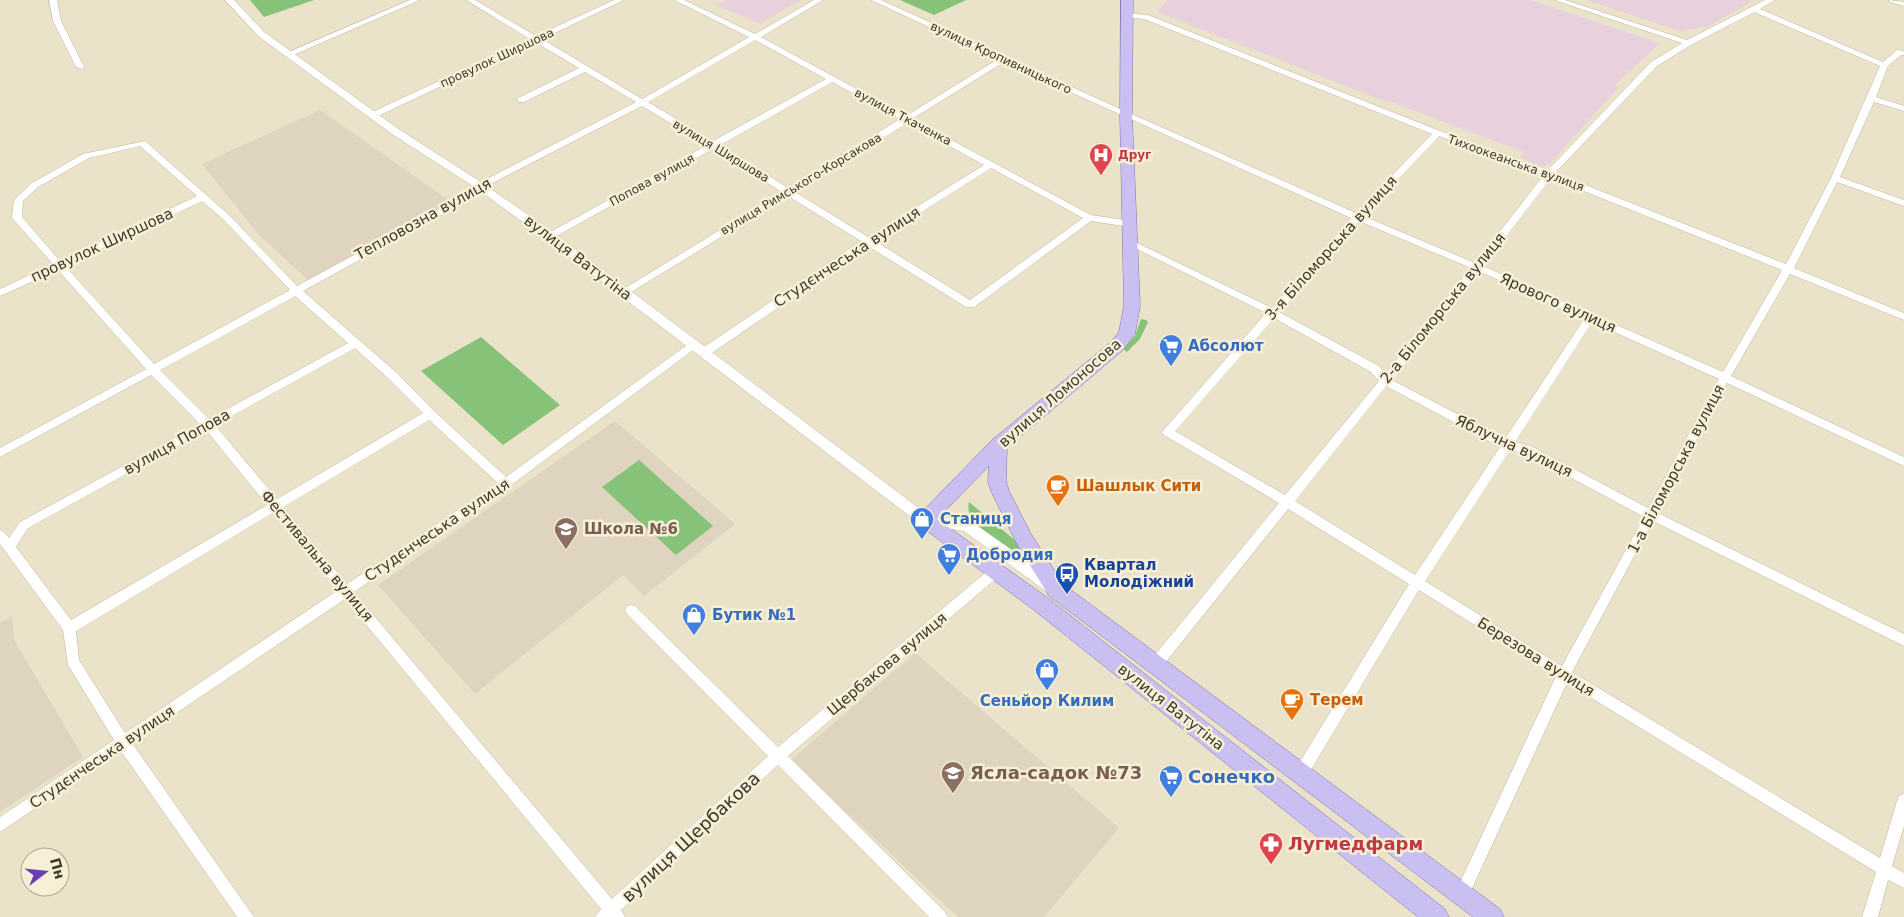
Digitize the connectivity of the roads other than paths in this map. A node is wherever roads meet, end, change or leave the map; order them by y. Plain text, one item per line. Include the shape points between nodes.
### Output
1 (53, 0) edge
2 (229, 0) edge
3 (416, 0) edge
4 (470, 0) edge
5 (620, 0) edge
6 (678, 0) edge
7 (819, 0) edge
8 (875, 0) edge
9 (1126, 0) edge
10 (1558, 0) edge
11 (1771, 0) edge
12 (1894, 0) edge
13 (1904, 4) edge
14 (1754, 9) junction
15 (1126, 15) junction
16 (753, 36) junction
17 (536, 40) junction
18 (1688, 43) junction
19 (1902, 52) edge
20 (288, 54) junction
21 (1004, 59) junction
22 (1884, 65) junction
23 (80, 67) dead end
24 (584, 69) junction
25 (832, 79) junction
26 (1871, 98) junction
27 (521, 100) dead end
28 (641, 102) junction
29 (1904, 109) edge
30 (373, 115) junction
31 (1126, 115) junction
32 (908, 119) junction
33 (1437, 133) junction
34 (715, 146) junction
35 (990, 165) junction
36 (1549, 174) junction
37 (1835, 178) junction
38 (480, 186) junction
39 (788, 192) junction
40 (203, 196) junction
41 (1904, 203) edge
42 (1357, 217) junction
43 (1089, 218) junction
44 (1130, 224) junction
45 (550, 236) junction
46 (867, 242) junction
47 (1130, 243) junction
48 (60, 264) junction
49 (1477, 267) junction
50 (1788, 269) junction
51 (296, 291) junction
52 (625, 292) junction
53 (0, 293) edge
54 (1272, 312) junction
55 (1904, 317) edge
56 (1590, 318) junction
57 (354, 344) junction
58 (700, 349) junction
59 (152, 369) junction
60 (1725, 378) junction
61 (1385, 382) junction
62 (430, 414) junction
63 (208, 426) junction
64 (1168, 432) joint
65 (998, 445) junction
66 (1506, 445) junction
67 (0, 453) edge
68 (1904, 462) edge
69 (506, 483) junction
70 (1287, 502) junction
71 (273, 505) junction
72 (1651, 515) junction
73 (925, 520) junction
74 (0, 535) edge
75 (9, 548) junction
76 (995, 572) junction
77 (1416, 584) junction
78 (1056, 590) junction
79 (348, 591) junction
80 (631, 610) dead end
81 (69, 628) junction
82 (1904, 640) edge
83 (1156, 664) junction
84 (1564, 674) junction
85 (124, 743) junction
86 (778, 756) junction
87 (1301, 773) junction
88 (1904, 801) edge
89 (0, 825) edge
90 (1883, 869) junction
91 (1904, 881) edge
92 (1462, 894) junction
93 (611, 915) edge
94 (246, 917) edge
95 (940, 917) edge
96 (1437, 917) edge
97 (1492, 917) edge
98 (1870, 917) edge

1 - 23 street via 57,21
2 - 20 street, вулиця Ватутіна via 261,34
3 - 20 street
4 - 17 street, вулиця Ширшова
5 - 17 street, провулок Ширшова
6 - 16 street, вулиця Ткаченка
7 - 16 street, Тепловозна вулиця
8 - 21 street, вулиця Кропивницького
9 - 15 main road, вулиця Ломоносова
10 - 18 street
11 - 14 street, 2-а Біломорська вулиця
12 - 13 street
14 - 18 street, 2-а Біломорська вулиця
14 - 22 street
15 - 31 main road, вулиця Ломоносова
15 - 33 street, Тихоокеанська вулиця via 1154,20
16 - 25 street, вулиця Ткаченка
16 - 28 street, Тепловозна вулиця
17 - 24 street, вулиця Ширшова
17 - 30 street, провулок Ширшова
18 - 36 street, 2-а Біломорська вулиця via 1654,64
19 - 22 street, 1-а Біломорська вулиця
20 - 30 street, вулиця Ватутіна
21 - 31 street, вулиця Кропивницького
21 - 32 street, вулиця Римського-Корсакова
22 - 26 street, 1-а Біломорська вулиця
24 - 27 street
24 - 28 street, вулиця Ширшова
25 - 32 street, вулиця Ткаченка
25 - 34 street, Попова вулиця
26 - 29 street
26 - 37 street, 1-а Біломорська вулиця
28 - 34 street, вулиця Ширшова
28 - 38 street, Тепловозна вулиця
30 - 38 street, вулиця Ватутіна
31 - 42 street, Ярового вулиця
31 - 44 main road, вулиця Ломоносова
32 - 35 street, вулиця Ткаченка
32 - 39 street, вулиця Римського-Корсакова
33 - 36 street, Тихоокеанська вулиця
33 - 42 street, 3-я Біломорська вулиця
34 - 39 street, вулиця Ширшова
34 - 45 street, Попова вулиця
35 - 43 street, вулиця Ткаченка
35 - 46 street, Студєнчеська вулиця
36 - 49 street, 2-а Біломорська вулиця
36 - 50 street, Тихоокеанська вулиця
37 - 41 street
37 - 50 street, 1-а Біломорська вулиця
38 - 45 street, вулиця Ватутіна
38 - 51 street, Тепловозна вулиця via 471,195
39 - 46 street, вулиця Ширшова
39 - 52 street, вулиця Римського-Корсакова
40 - 48 street, провулок Ширшова
40 - 48 street, Фестивальна вулиця via 142,144 86,156 35,185 19,200 17,218
40 - 51 street
42 - 49 street, Ярового вулиця
42 - 54 street, 3-я Біломорська вулиця
43 - 44 street, вулиця Ткаченка
43 - 46 street, вулиця Ширшова via 970,306
44 - 47 main road, вулиця Ломоносова
45 - 52 street, вулиця Ватутіна
46 - 58 street, Студєнчеська вулиця
47 - 54 street, Яблучна вулиця
47 - 65 main road, вулиця Ломоносова via 1132,306 1127,334 1099,362
48 - 53 street, провулок Ширшова
48 - 59 street, Фестивальна вулиця
49 - 56 street, Ярового вулиця
49 - 61 street, 2-а Біломорська вулиця
50 - 55 street, Тихоокеанська вулиця
50 - 60 street, 1-а Біломорська вулиця
51 - 57 street
51 - 59 street, Тепловозна вулиця
52 - 58 street, вулиця Ватутіна
54 - 61 street, Яблучна вулиця via 1375,368
54 - 64 street, 3-я Біломорська вулиця
56 - 60 street, Ярового вулиця
56 - 66 street
57 - 62 street
57 - 63 street, вулиця Попова
58 - 69 street, Студєнчеська вулиця
58 - 73 street, вулиця Ватутіна
59 - 63 street, Фестивальна вулиця
59 - 67 street, Тепловозна вулиця
60 - 68 street, Ярового вулиця
60 - 72 street, 1-а Біломорська вулиця
61 - 66 street, Яблучна вулиця
61 - 70 street, 2-а Біломорська вулиця
62 - 69 street
62 - 71 street
63 - 71 street, Фестивальна вулиця
63 - 75 street, вулиця Попова via 24,525
64 - 70 street, Березова вулиця
65 - 73 main road, вулиця Ломоносова
65 - 78 main road via 997,481 1000,490 1024,539
66 - 72 street, Яблучна вулиця via 1527,449
66 - 77 street
69 - 79 street, Студєнчеська вулиця
70 - 77 street, Березова вулиця
70 - 83 street, 2-а Біломорська вулиця
71 - 79 street, Фестивальна вулиця
71 - 81 street
72 - 82 street, Яблучна вулиця
72 - 84 street, 1-а Біломорська вулиця
73 - 76 main road, вулиця Ватутіна
73 - 78 street, вулиця Ватутіна via 967,526
74 - 75 street
75 - 81 street
76 - 86 street, Щербакова вулиця
76 - 96 main road, вулиця Ватутіна via 1041,604
77 - 84 street, Березова вулиця
77 - 87 street
78 - 83 main road, вулиця Ватутіна
79 - 85 street, Студєнчеська вулиця
79 - 93 street, Фестивальна вулиця
80 - 86 street
81 - 85 street via 73,661
83 - 87 main road, вулиця Ватутіна
84 - 90 street, Березова вулиця
84 - 92 street, 1-а Біломорська вулиця
85 - 89 street, Студєнчеська вулиця
85 - 94 street
86 - 93 street, вулиця Щербакова
86 - 95 street
87 - 92 main road, вулиця Ватутіна
88 - 90 street
90 - 91 street, Березова вулиця
90 - 98 street
92 - 97 main road, вулиця Ватутіна

